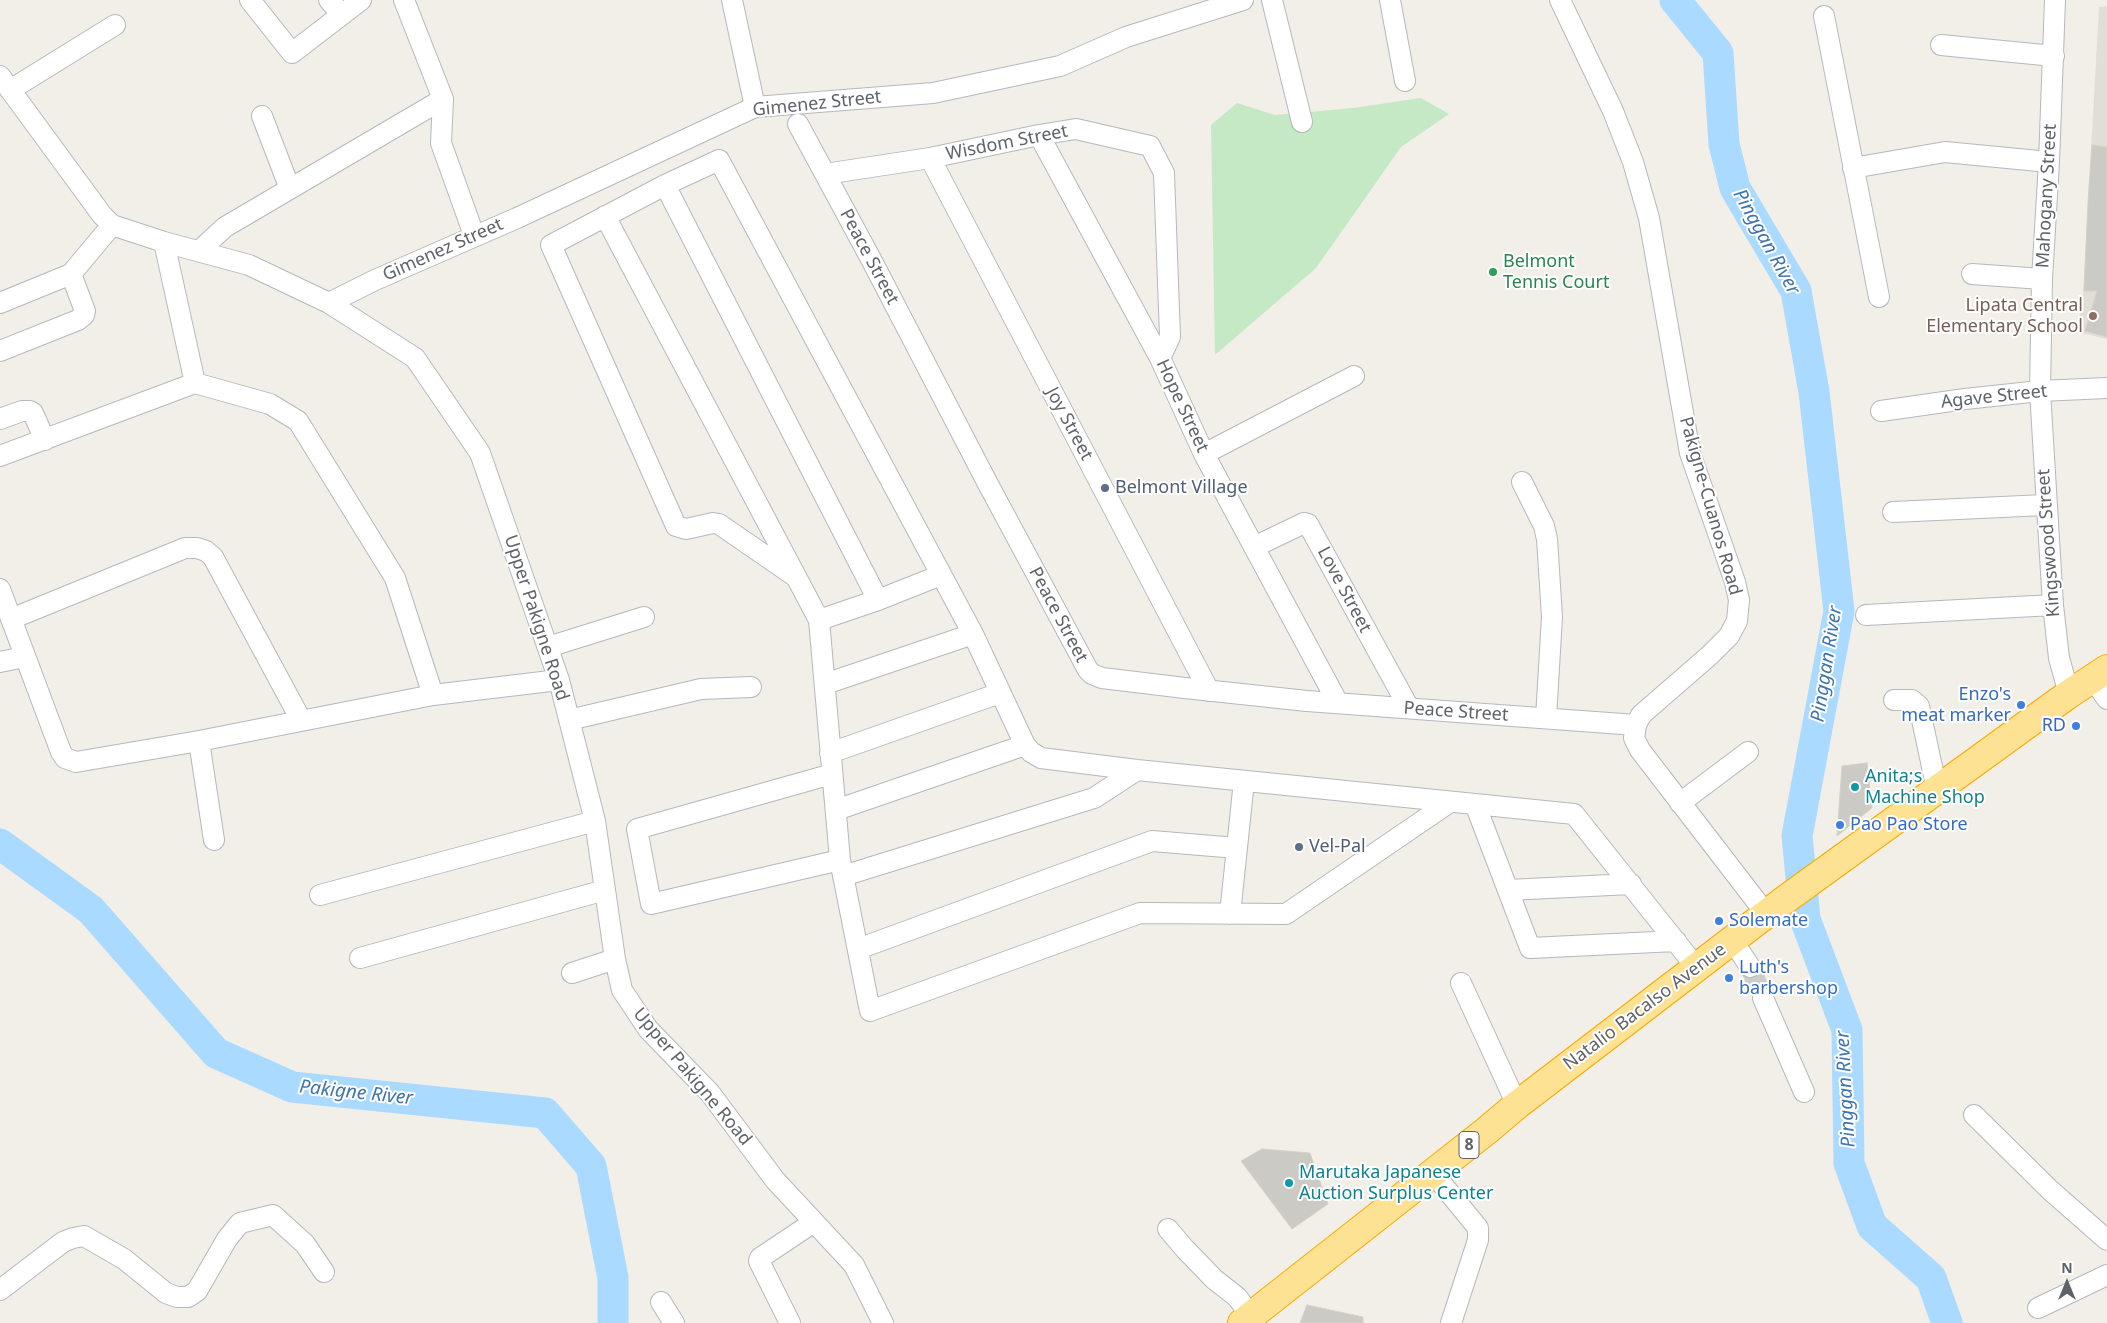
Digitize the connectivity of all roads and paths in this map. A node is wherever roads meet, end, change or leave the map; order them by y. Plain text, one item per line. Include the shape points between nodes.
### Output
1 (250, 0) edge
2 (361, 0) edge
3 (404, 0) edge
4 (732, 0) edge
5 (1243, 0) edge
6 (1272, 0) edge
7 (1390, 0) edge
8 (1560, 0) edge
9 (2055, 0) edge
10 (335, 8) edge
11 (1824, 16) dead end
12 (115, 24) dead end
13 (1941, 45) dead end
14 (2054, 56) junction
15 (1405, 81) dead end
16 (5, 83) edge
17 (443, 99) junction
18 (755, 107) junction
19 (262, 116) dead end
20 (1302, 122) dead end
21 (798, 124) dead end
22 (1039, 135) junction
23 (930, 158) junction
24 (2049, 162) junction
25 (1853, 168) junction
26 (825, 174) junction
27 (665, 184) junction
28 (290, 189) junction
29 (605, 216) junction
30 (112, 225) junction
31 (474, 235) junction
32 (164, 242) junction
33 (199, 252) junction
34 (71, 274) junction
35 (1972, 274) dead end
36 (2042, 279) junction
37 (1879, 297) dead end
38 (0, 303) edge
39 (329, 303) junction
40 (0, 351) edge
41 (1160, 358) junction
42 (1354, 376) dead end
43 (195, 383) junction
44 (2107, 388) edge
45 (2040, 391) junction
46 (1881, 411) dead end
47 (0, 419) edge
48 (45, 440) junction
49 (1204, 454) junction
50 (0, 456) edge
51 (1522, 482) dead end
52 (2046, 505) junction
53 (1893, 512) dead end
54 (1254, 547) junction
55 (941, 575) junction
56 (796, 577) junction
57 (0, 588) edge
58 (878, 600) junction
59 (2053, 605) junction
60 (1866, 615) dead end
61 (644, 617) dead end
62 (11, 619) junction
63 (819, 620) junction
64 (974, 634) junction
65 (548, 647) junction
66 (24, 657) junction
67 (0, 662) edge
68 (559, 680) junction
69 (2102, 682) edge
70 (825, 684) junction
71 (751, 687) dead end
72 (1209, 691) junction
73 (1000, 694) junction
74 (2069, 694) junction
75 (433, 695) junction
76 (1894, 700) dead end
77 (1338, 703) junction
78 (1409, 708) junction
79 (1546, 718) junction
80 (301, 720) junction
81 (569, 720) junction
82 (1636, 725) junction
83 (199, 740) junction
84 (1025, 745) junction
85 (1748, 752) dead end
86 (830, 753) junction
87 (1137, 770) junction
88 (832, 774) junction
89 (1244, 781) junction
90 (1937, 790) junction
91 (1450, 802) junction
92 (1680, 803) junction
93 (1475, 804) junction
94 (836, 810) junction
95 (595, 820) junction
96 (214, 840) dead end
97 (1237, 848) junction
98 (842, 868) junction
99 (1631, 884) junction
100 (605, 890) junction
101 (1508, 890) junction
102 (320, 895) dead end
103 (1775, 908) junction
104 (1230, 914) junction
105 (1676, 941) junction
106 (1733, 941) junction
107 (858, 949) junction
108 (360, 958) dead end
109 (615, 959) junction
110 (1750, 967) tunnel mouth
111 (1696, 968) junction
112 (572, 973) dead end
113 (1461, 983) dead end
114 (1763, 998) tunnel mouth
115 (1804, 1092) dead end
116 (1518, 1104) junction
117 (1974, 1115) dead end
118 (1433, 1173) junction
119 (814, 1222) junction
120 (1168, 1229) dead end
121 (2107, 1240) edge
122 (324, 1272) dead end
123 (2107, 1275) edge
124 (0, 1290) edge
125 (661, 1302) dead end
126 (2038, 1308) dead end
127 (1247, 1319) edge
128 (674, 1323) edge
129 (790, 1323) edge
130 (884, 1323) edge
131 (1451, 1323) edge

1 - 10 street via 292,53
2 - 10 street
3 - 17 street
4 - 18 street
5 - 18 street, Gimenez Street via 1126,37 1060,66 933,93
6 - 20 street
7 - 15 street
8 - 82 street, Pakigne-Cuanos Road via 1613,111 1633,162 1649,218 1690,453 1739,600 1737,621 1729,636 1641,715
9 - 14 street, Mahogany Street
11 - 25 street
12 - 16 street
13 - 14 street
14 - 24 street, Mahogany Street
16 - 30 street
17 - 28 street
17 - 31 street via 441,142
18 - 31 street, Gimenez Street
19 - 28 street
21 - 26 street, Peace Street
22 - 23 street, Wisdom Street
22 - 41 street, Hope Street
22 - 41 street, Wisdom Street via 1076,129 1150,146 1164,173 1170,337
23 - 26 street, Wisdom Street
23 - 72 street, Joy Street
24 - 25 street via 1945,152
24 - 36 street, Mahogany Street
25 - 37 street
26 - 72 street, Peace Street via 1088,670 1102,678
27 - 29 street
27 - 55 street via 719,160
27 - 58 street
28 - 33 street via 225,227
29 - 56 street
29 - 56 street via 551,245 676,526 686,529 720,524
30 - 32 street, Upper Pakigne Road
30 - 34 street
31 - 39 street, Gimenez Street
32 - 33 street, Upper Pakigne Road
32 - 43 street
33 - 39 street, Upper Pakigne Road via 249,265
34 - 38 street
34 - 40 street via 84,315
35 - 36 street
36 - 45 street, Mahogany Street
39 - 65 street, Upper Pakigne Road via 415,358 480,453
41 - 49 street, Hope Street
42 - 49 street
43 - 48 street
43 - 75 street via 270,404 298,421 395,578
44 - 45 street, Agave Street
45 - 46 street, Agave Street
45 - 52 street, Kingswood Street
47 - 48 street via 22,411 30,412
48 - 50 street
49 - 54 street, Hope Street
51 - 79 street via 1547,539 1552,624
52 - 53 street
52 - 59 street, Kingswood Street
54 - 77 street, Hope Street
54 - 78 street, Love Street via 1308,524
55 - 58 street
55 - 64 street
56 - 63 street
57 - 62 street
58 - 63 street
59 - 60 street
59 - 74 street, Kingswood Street via 2059,658
61 - 65 street
62 - 66 street
62 - 80 street via 185,548 206,551 213,557
63 - 70 street
64 - 70 street
64 - 73 street
65 - 68 street, Upper Pakigne Road
66 - 67 street
66 - 83 street via 61,752 70,761
68 - 75 street
68 - 81 street, Upper Pakigne Road
69 - 74 highway, Natalio Bacalso Avenue / 8
70 - 86 street
71 - 81 street via 701,690
72 - 77 street, Peace Street
73 - 84 street
73 - 86 street
74 - 90 highway, Natalio Bacalso Avenue / 8
75 - 80 street
76 - 90 street via 1912,700 1919,706
77 - 78 street, Peace Street
78 - 79 street, Peace Street
79 - 82 street, Peace Street
80 - 83 street
81 - 95 street, Upper Pakigne Road
82 - 92 street via 1636,743
83 - 96 street
84 - 87 street via 1041,758
84 - 94 street
85 - 92 street
86 - 88 street
87 - 89 street
87 - 98 street via 1094,798
88 - 94 street
88 - 98 street via 637,829 651,904
89 - 91 street
89 - 97 street
90 - 103 highway, Natalio Bacalso Avenue / 8
91 - 93 street
91 - 104 street via 1286,914
92 - 103 street
93 - 99 street via 1574,814
93 - 101 street
94 - 98 street
95 - 100 street, Upper Pakigne Road
95 - 102 street
97 - 104 street
97 - 107 street via 1152,841
98 - 107 street
99 - 101 street
99 - 105 street
100 - 108 street
100 - 109 street, Upper Pakigne Road
101 - 105 street via 1530,948
103 - 106 highway, Natalio Bacalso Avenue / 8
104 - 107 street via 1140,913 870,1011
105 - 111 street
106 - 110 street
106 - 111 highway, Natalio Bacalso Avenue / 8
109 - 112 street
109 - 119 street, Upper Pakigne Road via 622,990 648,1029 710,1094 775,1180
111 - 116 highway, Natalio Bacalso Avenue / 8
113 - 116 street
114 - 115 street
116 - 118 highway, Natalio Bacalso Avenue / 8
117 - 121 street via 2050,1190
118 - 127 highway, Natalio Bacalso Avenue / 8
118 - 131 street via 1478,1228 1478,1240
119 - 129 street via 758,1261
119 - 130 street, Upper Pakigne Road via 854,1265
120 - 127 street via 1184,1250 1237,1297
122 - 124 street via 305,1244 273,1216 240,1223 197,1291 188,1297 166,1293 124,1259 84,1236 63,1242
123 - 126 street
125 - 128 street

